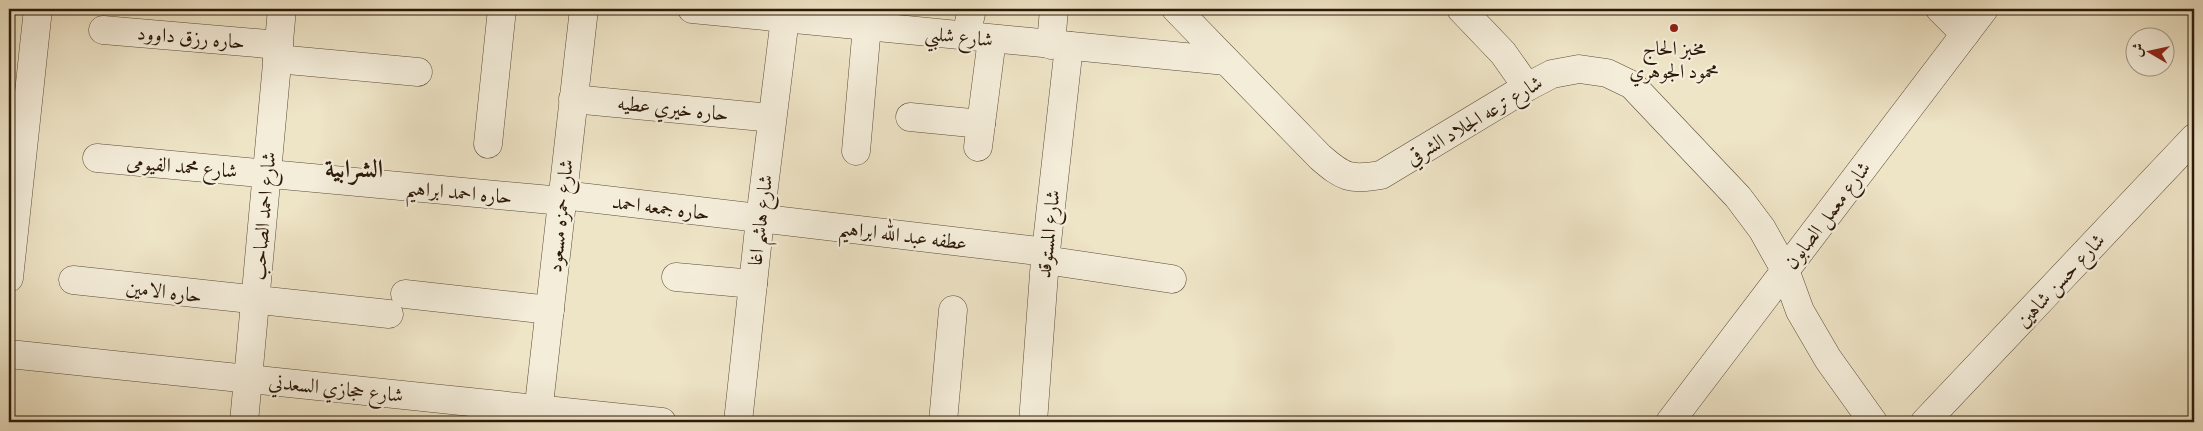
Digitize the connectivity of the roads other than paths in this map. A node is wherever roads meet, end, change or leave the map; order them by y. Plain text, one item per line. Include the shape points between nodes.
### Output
1 (38, 9) edge
2 (282, 9) edge
3 (502, 9) edge
4 (584, 9) edge
5 (692, 9) edge
6 (972, 9) edge
7 (1054, 9) edge
8 (1176, 9) edge
9 (1461, 9) edge
10 (1940, 9) edge
11 (1984, 9) edge
12 (780, 15) edge
13 (874, 21) edge
14 (103, 30) dead end
15 (1965, 34) junction
16 (979, 38) junction
17 (1060, 46) junction
18 (278, 52) junction
19 (1226, 61) junction
20 (418, 72) dead end
21 (1527, 87) junction
22 (19, 88) edge
23 (573, 99) junction
24 (910, 117) dead end
25 (772, 118) junction
26 (2194, 138) edge
27 (488, 144) dead end
28 (856, 151) dead end
29 (97, 158) dead end
30 (267, 173) junction
31 (562, 198) junction
32 (13, 204) edge
33 (760, 219) junction
34 (1045, 256) junction
35 (1785, 270) junction
36 (676, 277) dead end
37 (9, 278) edge
38 (1172, 279) dead end
39 (73, 280) dead end
40 (753, 284) junction
41 (255, 301) junction
42 (550, 310) junction
43 (953, 310) dead end
44 (9, 354) edge
45 (248, 378) junction
46 (537, 416) edge
47 (244, 422) edge
48 (662, 422) edge
49 (738, 422) edge
50 (943, 422) edge
51 (1032, 422) edge
52 (1670, 422) edge
53 (1873, 422) edge
54 (1925, 422) edge

1 - 22 street
2 - 18 street, شارع احمد الصاحب
3 - 27 street
4 - 23 street, شارع حمزه مسعود
5 - 12 street, شارع شلبي
6 - 16 street
7 - 17 street, شارع المستوقد
8 - 19 street, شارع ترعه الجلاد الشرقي
9 - 21 street via 1503,53
10 - 15 street
11 - 15 street, شارع معمل الصابون
12 - 13 street, شارع شلبي
12 - 25 street, شارع هاشم اغا
13 - 16 street, شارع شلبي
13 - 28 street
14 - 18 street, حاره رزق داوود
15 - 35 street, شارع معمل الصابون
16 - 17 street, شارع شلبي
16 - 24 street via 979,136
17 - 19 street, شارع شلبي
17 - 34 street, شارع المستوقد
18 - 20 street, حاره رزق داوود
18 - 30 street, شارع احمد الصاحب
19 - 21 street, شارع ترعه الجلاد الشرقي via 1320,158 1338,173 1360,178 1381,175
21 - 35 street, شارع ترعه الجلاد الشرقي via 1552,74 1579,69 1607,73 1632,85 1738,197 1762,229
22 - 32 street
23 - 25 street, حاره خيري عطيه
23 - 31 street, شارع حمزه مسعود
25 - 33 street, شارع هاشم اغا
26 - 54 street, شارع حسن شاهين
29 - 30 street, شارع محمد الفيومى
30 - 31 street, حاره احمد ابراهيم
30 - 41 street, شارع احمد الصاحب
31 - 33 street, حاره جمعه احمد
31 - 42 street, شارع حمزه مسعود
32 - 37 street
33 - 34 street, عطفه عبد الله ابراهيم
33 - 40 street, شارع هاشم اغا
34 - 38 street, عطفه عبد الله ابراهيم
34 - 51 street, شارع المستوقد
35 - 52 street, شارع معمل الصابون
35 - 53 street, شارع ترعه الجلاد الشرقي via 1800,311 1828,360
36 - 40 street
39 - 41 street, حاره الامين
40 - 49 street, شارع هاشم اغا
41 - 42 street, حاره الامين
41 - 45 street, شارع احمد الصاحب
42 - 46 street, شارع حمزه مسعود
43 - 50 street
44 - 45 street, شارع حجازي السعدني
45 - 46 street, شارع حجازي السعدني
45 - 47 street, شارع احمد الصاحب
46 - 48 street, شارع حجازي السعدني

